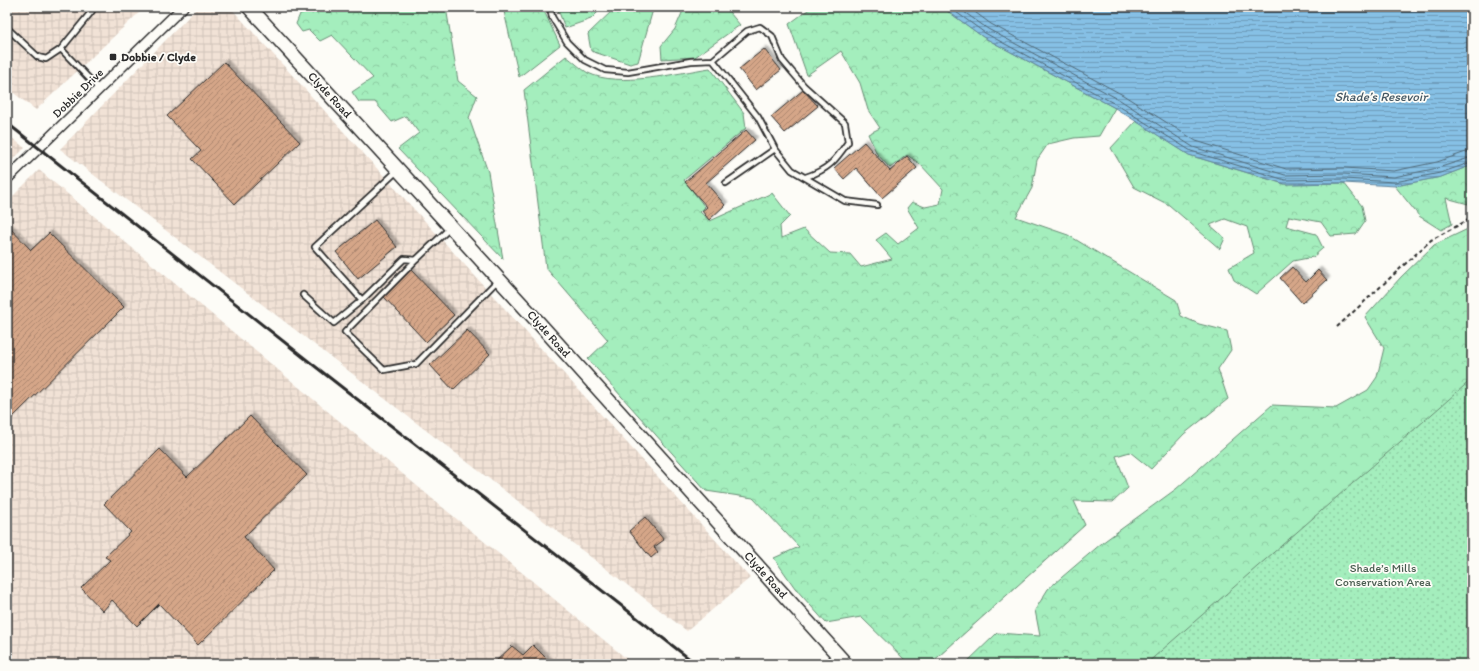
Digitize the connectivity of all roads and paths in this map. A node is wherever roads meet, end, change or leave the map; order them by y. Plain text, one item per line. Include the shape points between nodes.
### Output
1 (92, 7) edge
2 (183, 7) edge
3 (249, 7) edge
4 (550, 7) edge
5 (7, 28) edge
6 (61, 49) junction
7 (712, 60) junction
8 (99, 89) junction
9 (775, 148) junction
10 (399, 170) junction
11 (806, 177) junction
12 (7, 179) edge
13 (726, 183) dead end
14 (877, 205) dead end
15 (1472, 220) edge
16 (451, 227) junction
17 (416, 260) junction
18 (499, 279) junction
19 (303, 295) dead end
20 (362, 300) junction
21 (1337, 327) dead end
22 (846, 664) edge

1 - 6 lane via 92,11
2 - 8 street, Dobbie Drive
3 - 10 main road, Clyde Road
4 - 7 lane via 552,17 567,42 585,60 605,70 628,72
5 - 6 lane via 38,57 46,59
6 - 8 lane
7 - 9 lane via 758,117
7 - 11 lane via 747,31 760,26 772,36 782,60 804,86 845,123 848,142 835,160 818,173
8 - 12 street, Dobbie Drive
9 - 11 lane via 792,170
9 - 13 lane
10 - 16 main road, Clyde Road
10 - 20 lane via 315,247
11 - 14 lane via 846,201
15 - 21 path via 1431,240
16 - 17 lane
16 - 18 main road, Clyde Road
17 - 18 lane via 344,332 384,370 416,364
17 - 20 lane via 404,259
18 - 22 main road, Clyde Road
19 - 20 lane via 334,323

